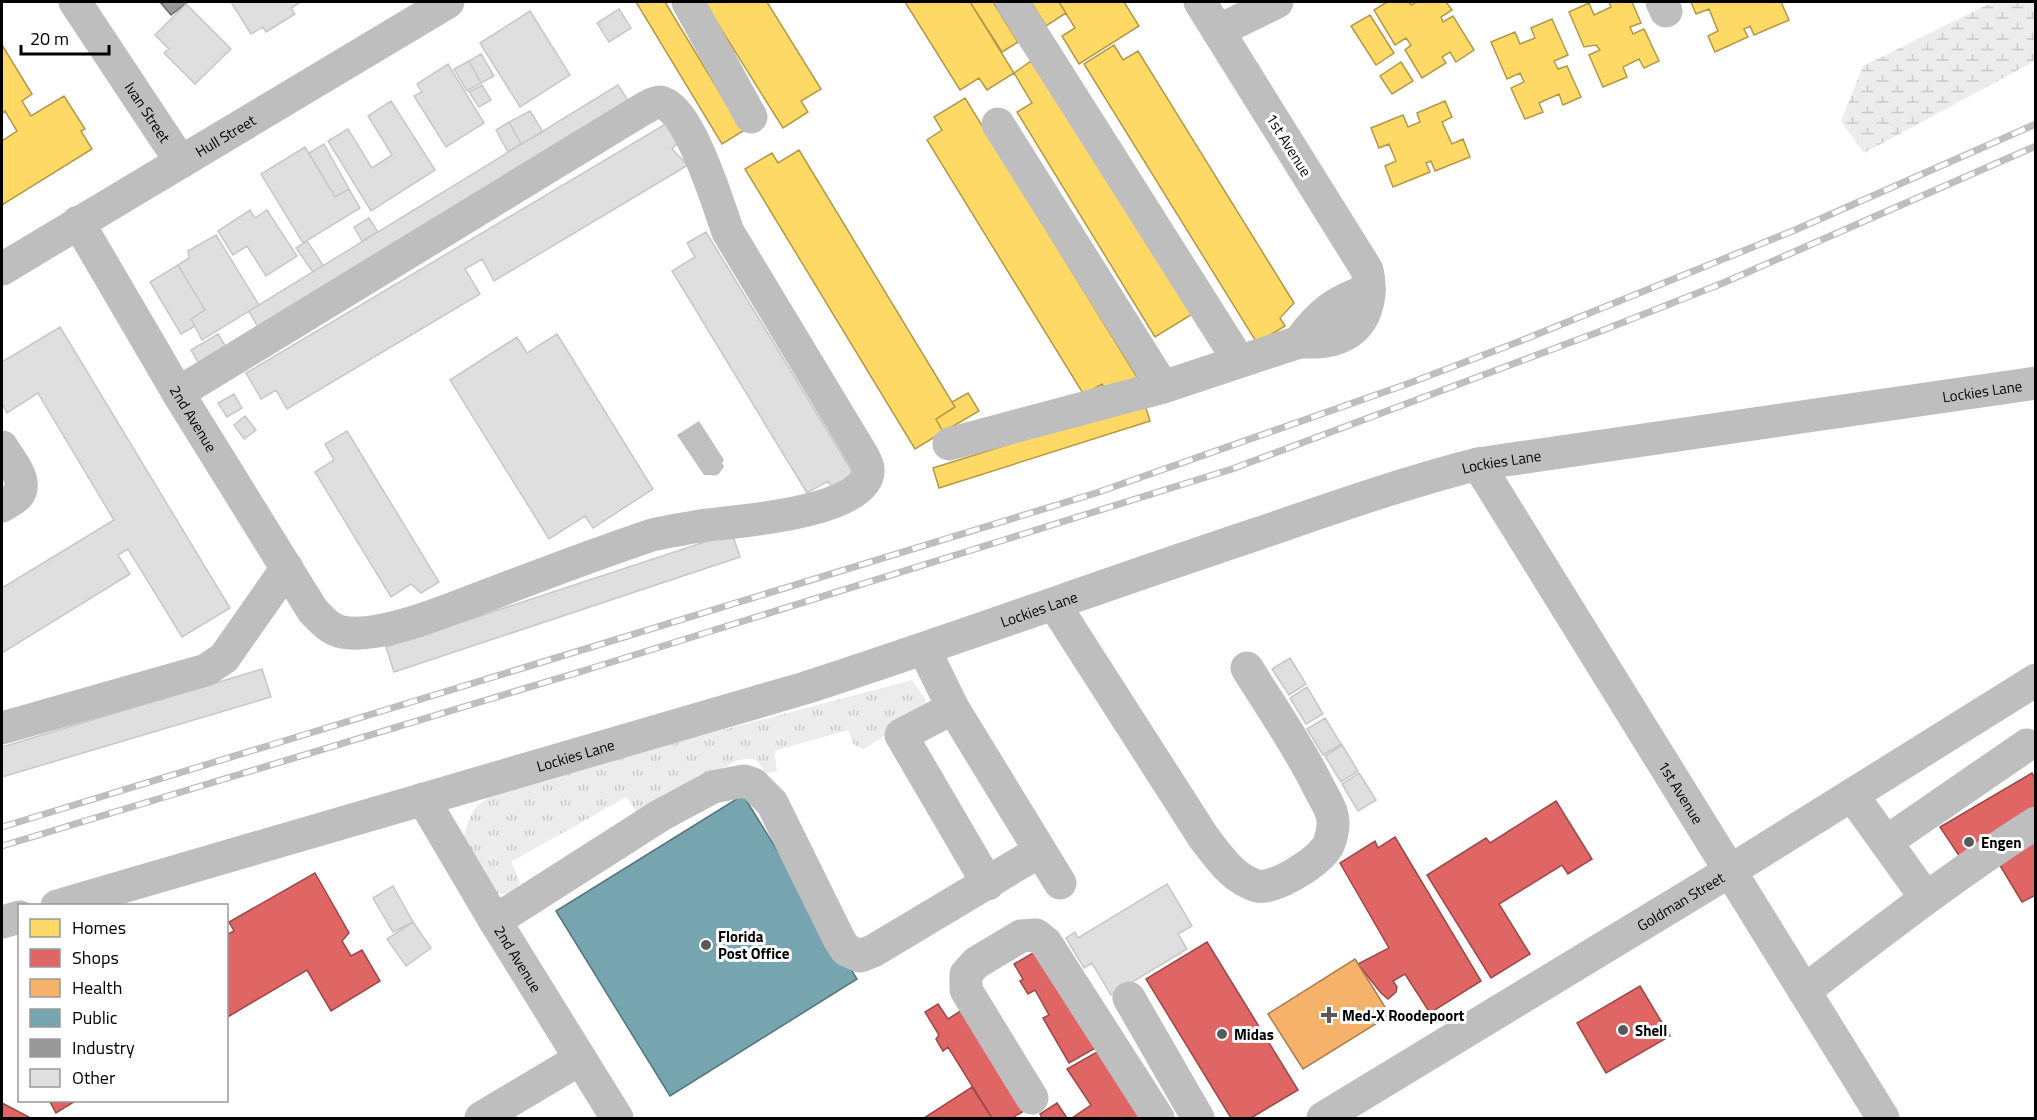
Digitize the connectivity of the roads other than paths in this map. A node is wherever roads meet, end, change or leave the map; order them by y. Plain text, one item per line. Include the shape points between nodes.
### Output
1 (75, 2) edge
2 (448, 2) edge
3 (688, 2) edge
4 (1012, 2) edge
5 (1200, 2) edge
6 (1278, 2) edge
7 (1218, 31) junction
8 (751, 117) dead end
9 (998, 124) dead end
10 (181, 162) junction
11 (78, 222) junction
12 (2, 269) edge
13 (1239, 361) junction
14 (2036, 383) edge
15 (1163, 387) junction
16 (178, 393) junction
17 (949, 444) dead end
18 (2, 447) edge
19 (1478, 465) junction
20 (2, 506) edge
21 (286, 568) junction
22 (1054, 604) junction
23 (924, 650) junction
24 (1247, 668) dead end
25 (2036, 680) edge
26 (2003, 700) junction
27 (953, 708) junction
28 (2, 728) edge
29 (2031, 753) edge
30 (1852, 795) junction
31 (423, 799) junction
32 (2036, 823) edge
33 (1886, 842) junction
34 (1040, 851) junction
35 (1730, 871) junction
36 (1060, 883) dead end
37 (988, 884) junction
38 (1926, 898) junction
39 (64, 904) edge
40 (18, 918) edge
41 (495, 921) junction
42 (2, 922) edge
43 (1804, 991) junction
44 (1129, 998) dead end
45 (580, 1059) junction
46 (1032, 1098) dead end
47 (481, 1119) edge
48 (617, 1119) edge
49 (1158, 1119) edge
50 (1198, 1119) edge
51 (1323, 1119) edge
52 (1882, 1119) edge

1 - 10 street, Ivan Street
2 - 10 street, Hull Street
3 - 8 street
4 - 13 street
5 - 7 street, 1st Avenue
6 - 7 street
7 - 13 street, 1st Avenue via 1367,270 1370,281 1369,290 1324,313 1299,342
9 - 15 street
10 - 11 street, Hull Street
11 - 12 street, Hull Street
11 - 16 street, 2nd Avenue
13 - 15 street
14 - 19 street, Lockies Lane
15 - 17 street
16 - 21 street, 2nd Avenue
16 - 21 street, 2nd Avenue via 633,115 662,102 686,126 716,192 728,232 868,468 861,484 834,502 792,515 652,536 401,625 358,633 329,627 313,611
18 - 20 street via 21,480 18,496
19 - 22 street, Lockies Lane via 1422,478
19 - 35 street, 1st Avenue
21 - 28 street via 224,658 206,670
22 - 23 street, Lockies Lane
22 - 24 street via 1204,837 1239,878 1259,886 1275,884 1326,849 1333,817 1309,767
23 - 27 street
23 - 31 street, Lockies Lane
25 - 26 street, Goldman Street
26 - 29 street
26 - 30 street, Goldman Street
27 - 34 street
27 - 37 street via 902,735
29 - 33 street
30 - 33 street
30 - 35 street, Goldman Street
31 - 39 street, Lockies Lane
31 - 41 street, 2nd Avenue
32 - 38 street
33 - 38 street
34 - 36 street
34 - 37 street
35 - 43 street, 1st Avenue
35 - 51 street, Goldman Street
37 - 41 street via 860,956 846,950 772,803 753,784 744,781 713,787 661,814
38 - 43 street
40 - 42 street
41 - 45 street, 2nd Avenue
43 - 52 street, 1st Avenue
44 - 50 street
45 - 47 street
45 - 48 street, 2nd Avenue
46 - 49 street via 966,990 966,974 976,963 1021,936 1036,935 1046,943

